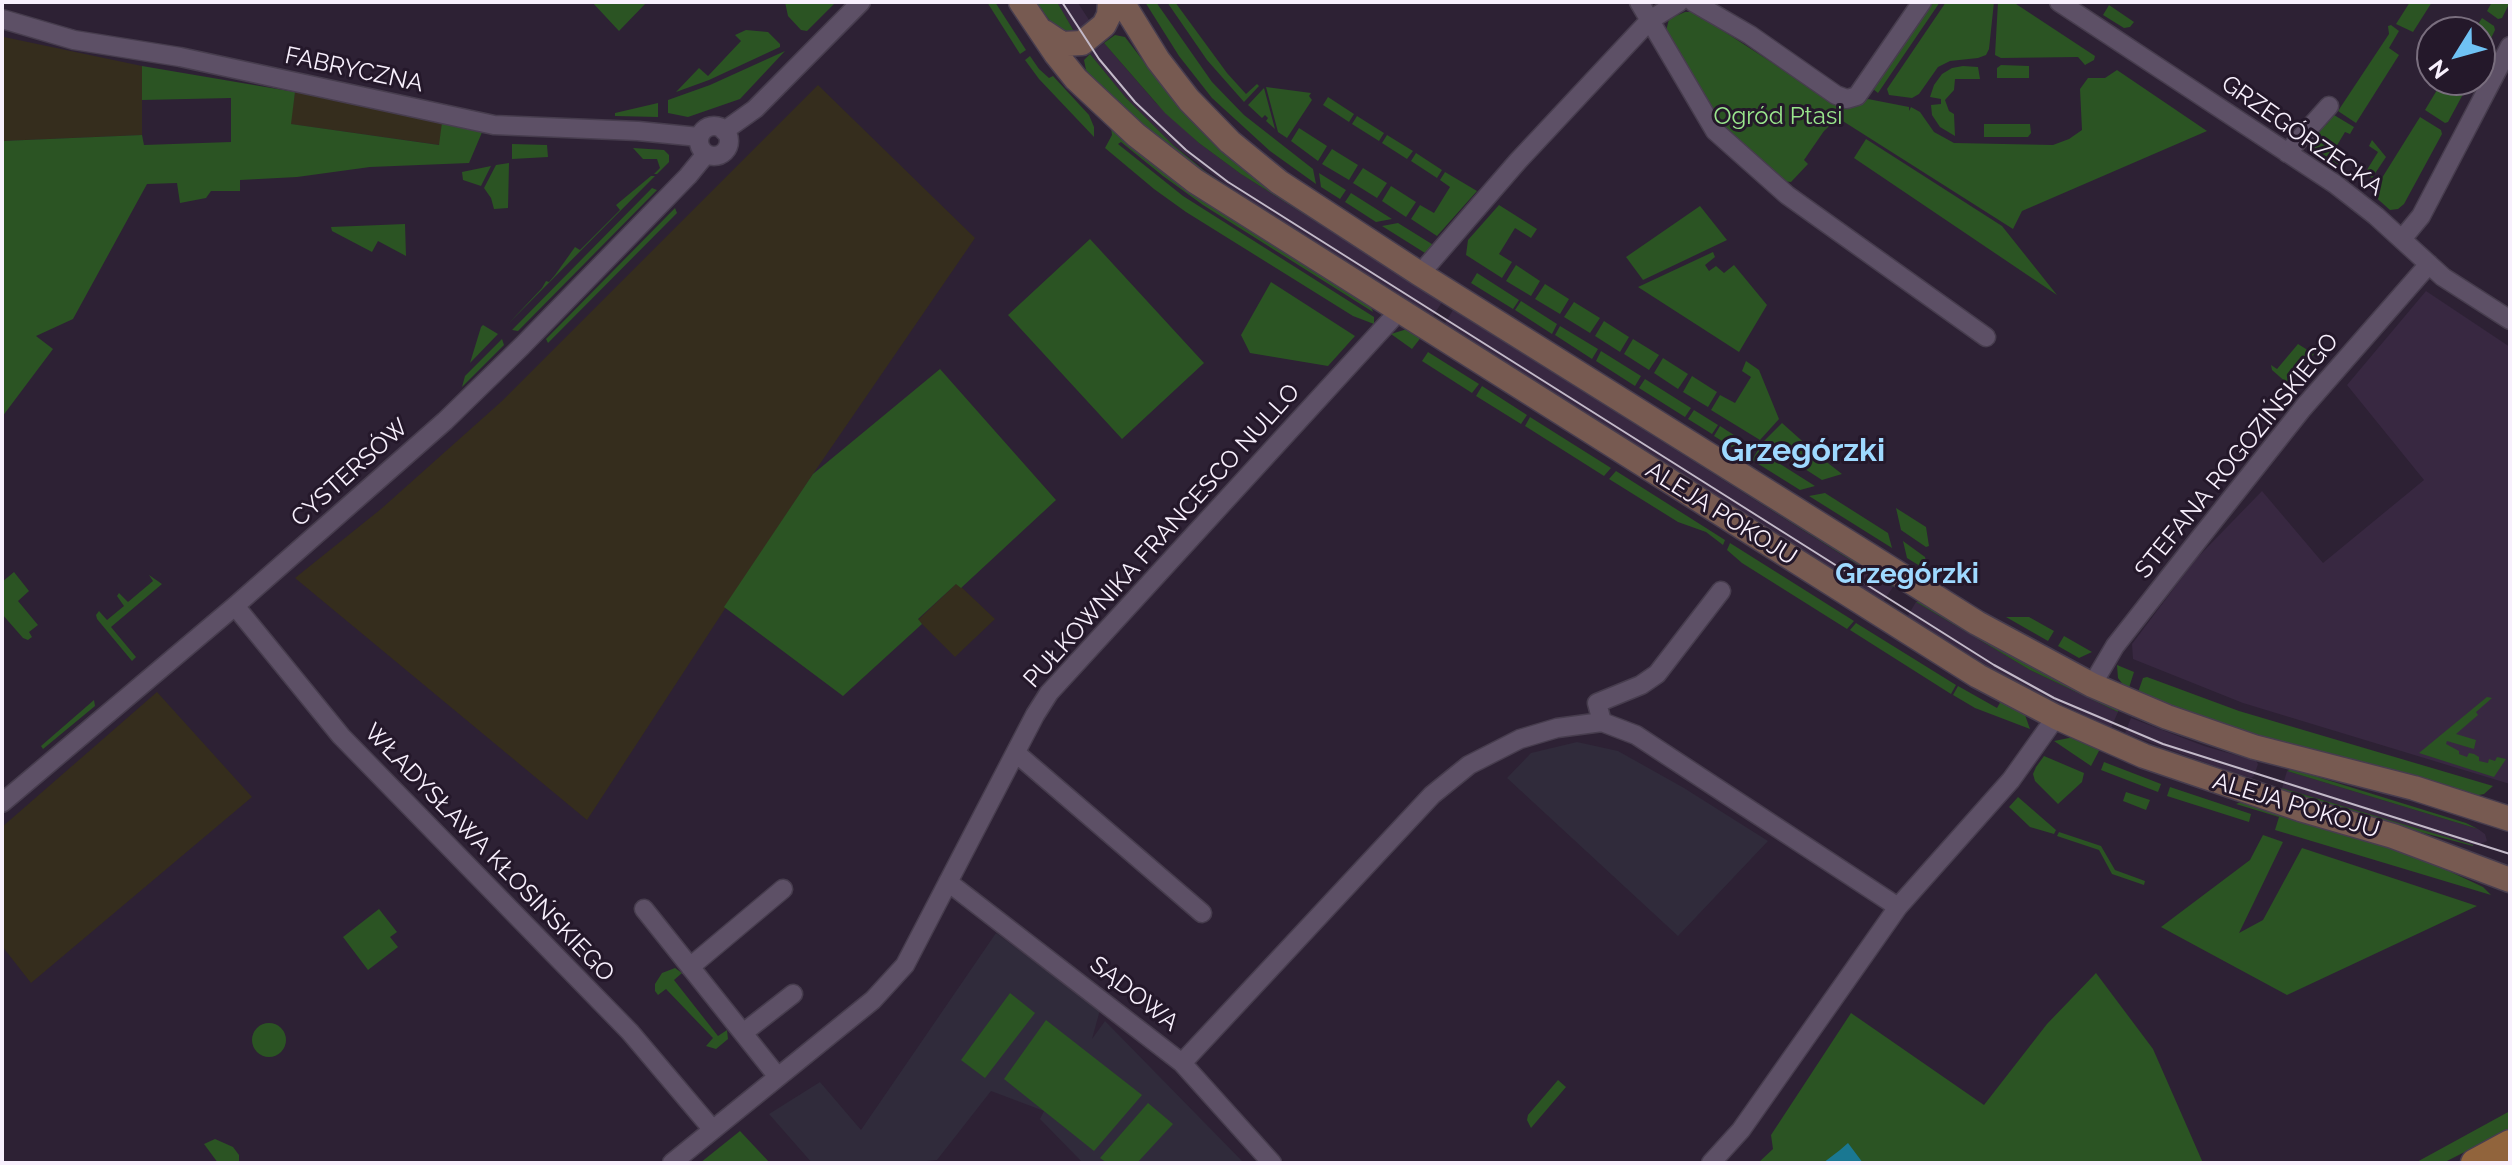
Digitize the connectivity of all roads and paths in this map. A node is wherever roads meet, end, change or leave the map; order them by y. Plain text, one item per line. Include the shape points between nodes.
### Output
1 (861, 2) edge
2 (1110, 2) edge
3 (1122, 2) edge
4 (1639, 2) edge
5 (1679, 2) edge
6 (1693, 2) edge
7 (1922, 2) edge
8 (2059, 2) edge
9 (1025, 9) edge
10 (2, 19) edge
11 (1650, 20) junction
12 (2510, 46) edge
13 (2329, 106) dead end
14 (702, 146) junction
15 (2287, 153) junction
16 (2402, 239) junction
17 (2429, 264) junction
18 (1420, 274) junction
19 (1399, 311) junction
20 (2510, 320) edge
21 (1986, 337) dead end
22 (1721, 591) dead end
23 (1928, 593) junction
24 (235, 606) junction
25 (1907, 632) junction
26 (2092, 685) junction
27 (2056, 717) junction
28 (1602, 722) junction
29 (2254, 747) junction
30 (1016, 753) junction
31 (2240, 788) junction
32 (2, 803) edge
33 (2510, 819) edge
34 (2510, 880) edge
35 (948, 882) junction
36 (783, 889) dead end
37 (1898, 907) junction
38 (644, 909) dead end
39 (1202, 913) dead end
40 (690, 967) junction
41 (793, 994) dead end
42 (743, 1033) junction
43 (1182, 1063) junction
44 (778, 1077) junction
45 (713, 1130) junction
46 (2510, 1144) edge
47 (672, 1163) edge
48 (1272, 1163) edge
49 (1711, 1163) edge
50 (2475, 1163) edge

1 - 14 street, FABRYCZNA via 755,109 724,131 710,127
2 - 9 main road via 1101,29 1074,45 1053,39
3 - 18 main road, ALEJA POKOJU via 1179,88 1230,142 1300,196
4 - 11 street
5 - 11 street
6 - 7 street via 1847,99 1857,96
8 - 15 street, GRZEGÓRZECKA
9 - 19 main road, ALEJA POKOJU via 1076,79 1155,151
10 - 14 street, FABRYCZNA via 74,40 180,57 494,125 638,131
11 - 18 street
11 - 21 street via 1715,131 1787,195
12 - 16 street via 2421,216
13 - 15 street
14 - 24 street, CYSTERSÓW via 688,176 483,384
15 - 16 street, GRZEGÓRZECKA
16 - 17 street, GRZEGÓRZECKA
17 - 20 street, GRZEGÓRZECKA
17 - 26 street, STEFANA ROGOZIŃSKIEGO via 2303,408 2115,646
18 - 23 main road, ALEJA POKOJU
19 - 25 main road, ALEJA POKOJU
19 - 30 street, PUŁKOWNIKA FRANCESCO NULLO via 1049,693
22 - 28 street via 1657,674 1597,703
23 - 25 main road via 1909,592 1896,605 1896,617
23 - 26 main road, ALEJA POKOJU
24 - 32 street, CYSTERSÓW
24 - 45 street, WŁADYSŁAWA KŁOSIŃSKIEGO via 341,736 630,1032
25 - 27 main road, ALEJA POKOJU
26 - 29 main road, ALEJA POKOJU
27 - 31 main road, ALEJA POKOJU via 2144,756
27 - 37 street via 2011,780
28 - 37 street via 1636,735
28 - 43 street via 1520,739 1469,765 1444,785
29 - 31 main road via 2268,760 2269,773 2258,786
29 - 33 main road, ALEJA POKOJU
30 - 35 street, PUŁKOWNIKA FRANCESCO NULLO
30 - 39 street
31 - 34 main road, ALEJA POKOJU
35 - 43 street, SĄDOWA
35 - 44 street, PUŁKOWNIKA FRANCESCO NULLO via 905,965 873,1000
36 - 40 street
37 - 49 street via 1741,1130
38 - 40 street
40 - 42 street
41 - 42 street
42 - 44 street
43 - 48 street, SĄDOWA
44 - 45 street, PUŁKOWNIKA FRANCESCO NULLO
45 - 47 street, PUŁKOWNIKA FRANCESCO NULLO
46 - 50 main road

